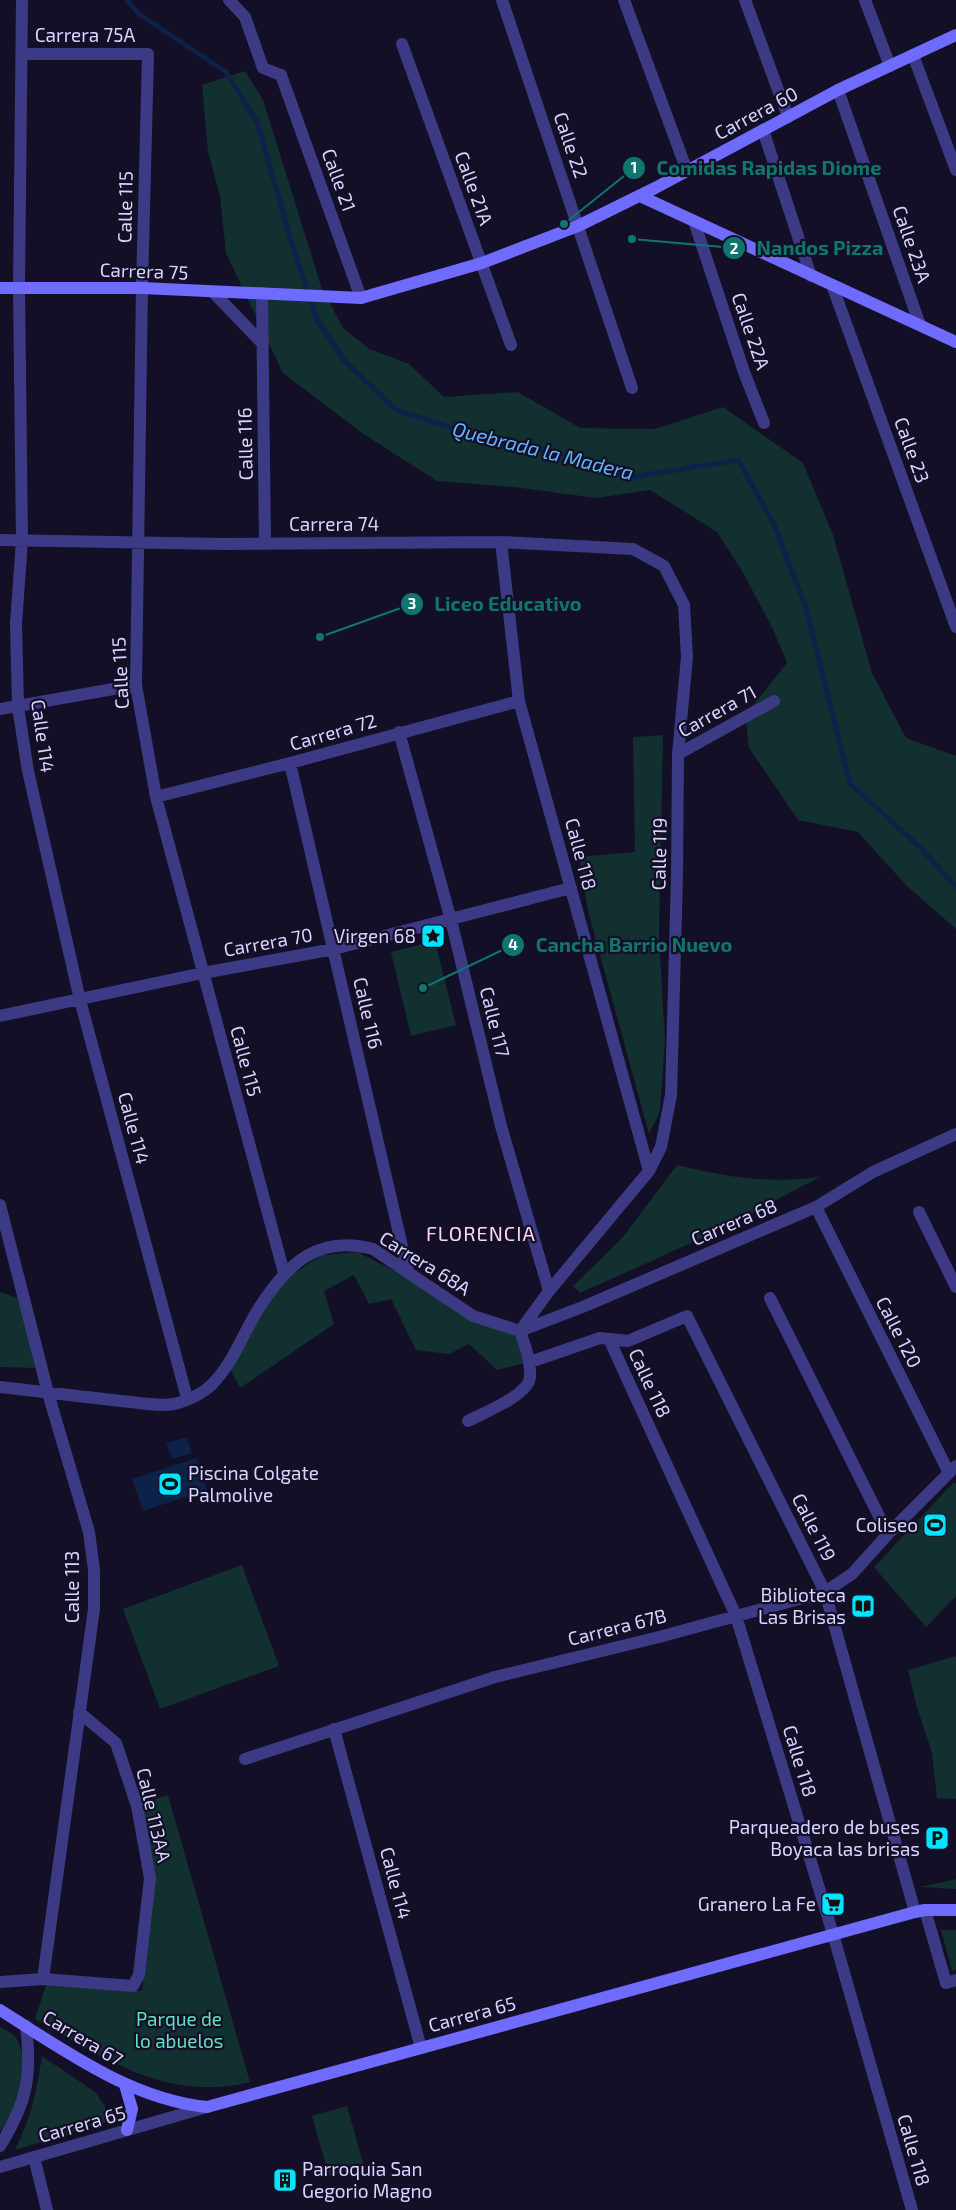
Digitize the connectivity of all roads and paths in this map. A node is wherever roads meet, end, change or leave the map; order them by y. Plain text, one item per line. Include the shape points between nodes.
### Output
1 (22, 0) edge
2 (229, 0) edge
3 (502, 0) edge
4 (624, 0) edge
5 (745, 0) edge
6 (865, 0) edge
7 (956, 35) edge
8 (402, 44) dead end
9 (22, 54) junction
10 (148, 54) joint
11 (913, 55) junction
12 (890, 66) junction
13 (838, 90) junction
14 (788, 117) junction
15 (763, 130) junction
16 (956, 170) edge
17 (687, 171) junction
18 (640, 196) junction
19 (694, 221) junction
20 (578, 226) junction
21 (482, 263) junction
22 (811, 276) junction
23 (832, 285) junction
24 (0, 288) edge
25 (20, 288) junction
26 (142, 288) junction
27 (213, 292) junction
28 (262, 293) junction
29 (287, 294) joint
30 (361, 298) junction
31 (920, 325) junction
32 (956, 342) edge
33 (263, 344) junction
34 (511, 345) dead end
35 (632, 388) dead end
36 (764, 423) dead end
37 (0, 540) edge
38 (22, 540) junction
39 (137, 541) junction
40 (501, 542) junction
41 (265, 543) junction
42 (664, 566) joint
43 (956, 625) edge
44 (136, 685) junction
45 (519, 700) junction
46 (774, 701) dead end
47 (18, 707) junction
48 (0, 709) edge
49 (400, 732) junction
50 (678, 754) junction
51 (290, 763) junction
52 (156, 797) junction
53 (571, 888) junction
54 (451, 920) junction
55 (334, 949) junction
56 (203, 973) junction
57 (80, 1000) junction
58 (0, 1016) edge
59 (956, 1134) edge
60 (649, 1171) junction
61 (0, 1204) edge
62 (816, 1207) junction
63 (919, 1212) dead end
64 (408, 1272) junction
65 (284, 1273) junction
66 (956, 1287) edge
67 (549, 1291) junction
68 (770, 1298) dead end
69 (520, 1331) junction
70 (609, 1339) junction
71 (530, 1362) junction
72 (0, 1387) edge
73 (48, 1393) junction
74 (187, 1398) junction
75 (468, 1421) dead end
76 (952, 1469) edge
77 (888, 1534) junction
78 (825, 1592) junction
79 (736, 1616) junction
80 (79, 1712) junction
81 (334, 1729) junction
82 (245, 1760) dead end
83 (956, 1910) edge
84 (920, 1911) junction
85 (833, 1934) junction
86 (43, 1979) junction
87 (0, 1982) edge
88 (951, 1982) edge
89 (0, 2010) edge
90 (26, 2026) junction
91 (421, 2048) junction
92 (125, 2085) junction
93 (207, 2107) junction
94 (127, 2130) junction
95 (0, 2146) edge
96 (34, 2157) junction
97 (0, 2167) edge
98 (47, 2210) edge
99 (912, 2210) edge

1 - 9 street, Calle 114
2 - 30 street, Calle 21 via 246,17 263,68 281,75
3 - 20 street, Calle 22
4 - 17 street
5 - 14 street
6 - 12 street
7 - 11 main road, Carrera 60
8 - 21 street, Calle 21A
9 - 10 street, Carrera 75A
9 - 25 street, Calle 114
10 - 26 street, Calle 115
11 - 12 main road, Carrera 60
11 - 16 street
12 - 13 main road, Carrera 60
13 - 14 main road, Carrera 60
13 - 31 street, Calle 23A
14 - 15 main road, Carrera 60
15 - 17 main road, Carrera 60
15 - 22 street
17 - 18 main road, Carrera 60
18 - 19 main road
18 - 20 main road, Carrera 60
19 - 22 main road
19 - 36 street, Calle 22A
20 - 21 main road, Carrera 60
20 - 35 street, Calle 22
21 - 30 main road, Carrera 60
21 - 34 street, Calle 21A
22 - 23 main road
23 - 31 main road
23 - 43 street, Calle 23
24 - 25 main road, Carrera 75
25 - 26 main road, Carrera 75
25 - 38 street, Calle 114
26 - 27 main road, Carrera 75
26 - 39 street, Calle 115
27 - 28 main road, Carrera 75
27 - 33 street
28 - 29 main road, Carrera 75
28 - 33 street, Calle 116
29 - 30 main road, Carrera 60
31 - 32 main road
33 - 41 street, Calle 116
37 - 38 street, Carrera 74
38 - 39 street, Carrera 74
38 - 47 street, Calle 114 via 16,623
39 - 41 street, Carrera 74
39 - 44 street, Calle 115
40 - 41 street, Carrera 74
40 - 42 street, Carrera 74 via 633,549
40 - 45 street, Calle 118
42 - 50 street, Calle 119 via 684,605 687,657
44 - 47 street
44 - 52 street, Calle 115
45 - 49 street, Carrera 72
45 - 53 street, Calle 118
46 - 50 street, Carrera 71
47 - 48 street
47 - 57 street, Calle 114 via 28,771
49 - 51 street, Carrera 72
49 - 54 street, Calle 117
50 - 60 street, Calle 119 via 671,1095 661,1147
51 - 52 street, Carrera 72
51 - 55 street, Calle 116
52 - 56 street, Calle 115
53 - 54 street, Carrera 70
53 - 60 street, Calle 118
54 - 55 street, Carrera 70
54 - 67 street, Calle 117 via 501,1126
55 - 56 street, Carrera 70
55 - 64 street, Calle 116
56 - 57 street, Carrera 70
56 - 65 street, Calle 115
57 - 58 street, Carrera 70
57 - 74 street, Calle 114
59 - 62 street, Carrera 68 via 874,1172
60 - 67 street
61 - 73 street, Calle 113
62 - 69 street, Carrera 68
62 - 76 street, Calle 120
63 - 66 street
64 - 65 street, Carrera 68A via 373,1249 354,1244 328,1246 306,1256
64 - 69 street, Carrera 68A via 473,1316
65 - 74 street, Carrera 68A via 259,1308 224,1370 202,1392
67 - 69 street
68 - 77 street
69 - 71 street
70 - 71 street via 600,1338
70 - 78 street, Calle 119 via 628,1341 687,1316
70 - 79 street, Calle 118
71 - 75 street via 530,1379 520,1393
72 - 73 street, Carrera 68A
73 - 74 street, Carrera 68A via 149,1404 176,1404
73 - 80 street, Calle 113 via 89,1532 94,1570 94,1609
76 - 77 street, Carrera 67B
77 - 78 street, Carrera 67B via 852,1574
78 - 79 street, Carrera 67B
78 - 84 street, Calle 119
79 - 81 street, Carrera 67B via 495,1677
79 - 85 street, Calle 118
80 - 86 street, Calle 113
80 - 86 street, Calle 113AA via 116,1743 137,1806 150,1878 139,1975 132,1986
81 - 82 street, Carrera 67B
81 - 91 street, Calle 114
83 - 84 main road, Carrera 65
84 - 85 main road, Carrera 65
84 - 88 street, Calle 119
85 - 91 main road, Carrera 65
85 - 99 street, Calle 118
86 - 87 street
89 - 90 main road, Carrera 67
90 - 92 main road, Carrera 67
90 - 95 street via 28,2080 13,2124
91 - 93 main road, Carrera 65
92 - 93 main road, Carrera 67
92 - 94 main road via 132,2109
93 - 94 street, Carrera 65
94 - 96 street, Carrera 65
96 - 97 street, Carrera 65
96 - 98 street

